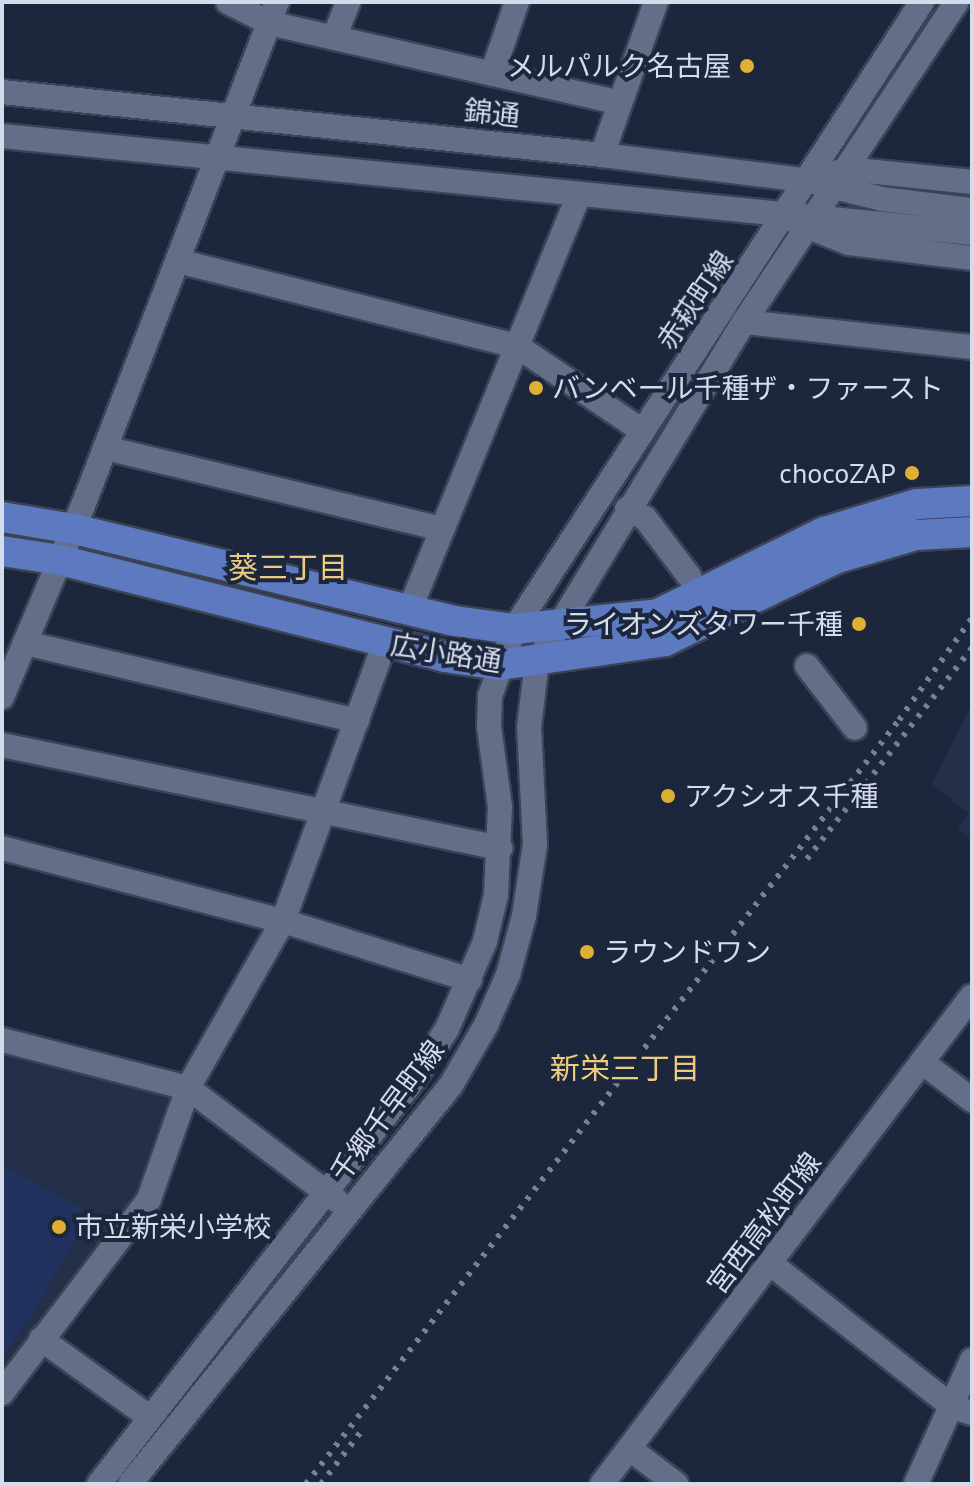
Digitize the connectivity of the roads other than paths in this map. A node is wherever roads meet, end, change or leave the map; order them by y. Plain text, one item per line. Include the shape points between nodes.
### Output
1 (228, 2) edge
2 (348, 2) edge
3 (517, 2) edge
4 (656, 2) edge
5 (922, 2) edge
6 (957, 2) edge
7 (273, 12) edge
8 (335, 35) junction
9 (492, 74) junction
10 (2, 92) edge
11 (620, 103) junction
12 (236, 115) junction
13 (2, 136) edge
14 (217, 155) junction
15 (602, 155) junction
16 (841, 178) junction
17 (810, 181) junction
18 (972, 182) edge
19 (579, 195) junction
20 (787, 216) junction
21 (970, 221) edge
22 (812, 223) junction
23 (972, 258) edge
24 (178, 261) junction
25 (744, 322) junction
26 (517, 346) junction
27 (972, 347) edge
28 (641, 430) junction
29 (105, 448) junction
30 (972, 501) edge
31 (627, 509) junction
32 (2, 517) edge
33 (74, 529) junction
34 (442, 529) junction
35 (972, 532) edge
36 (2, 551) edge
37 (60, 560) junction
38 (689, 576) dead end
39 (409, 611) junction
40 (556, 626) junction
41 (514, 629) junction
42 (25, 643) junction
43 (385, 643) junction
44 (537, 662) junction
45 (499, 665) junction
46 (807, 666) dead end
47 (2, 697) edge
48 (357, 721) junction
49 (855, 728) dead end
50 (2, 745) edge
51 (322, 813) junction
52 (2, 848) edge
53 (500, 848) junction
54 (283, 921) junction
55 (470, 980) junction
56 (972, 996) edge
57 (2, 1040) edge
58 (922, 1062) junction
59 (188, 1088) junction
60 (972, 1100) edge
61 (324, 1191) junction
62 (350, 1210) junction
63 (771, 1264) junction
64 (41, 1339) junction
65 (972, 1360) edge
66 (2, 1393) edge
67 (962, 1410) edge
68 (149, 1417) junction
69 (630, 1449) junction
70 (99, 1484) edge
71 (130, 1484) edge
72 (602, 1484) edge
73 (676, 1484) edge
74 (916, 1484) edge

1 - 7 street
2 - 8 street
3 - 9 street
4 - 11 street
5 - 17 street, 赤萩町線
6 - 16 street, 赤萩町線
7 - 8 street
7 - 12 street
8 - 9 street
9 - 11 street
10 - 12 street, 錦通
11 - 15 street
12 - 14 street
12 - 15 street, 錦通
13 - 14 street
14 - 19 street
14 - 24 street
15 - 17 street, 錦通
16 - 17 street
16 - 18 street
16 - 21 street
16 - 22 street, 赤萩町線
17 - 20 street, 赤萩町線
19 - 20 street
19 - 26 street
20 - 22 street
20 - 28 street, 赤萩町線
21 - 22 street
22 - 23 street via 849,243
22 - 25 street, 赤萩町線
24 - 26 street
24 - 29 street
25 - 27 street
25 - 31 street, 赤萩町線
26 - 28 street
26 - 34 street
28 - 41 street, 赤萩町線
29 - 33 street
29 - 34 street
30 - 40 main road, 広小路通 via 917,504 824,532 658,614
31 - 38 street via 645,518
31 - 40 street, 赤萩町線
32 - 33 main road, 広小路通
33 - 37 street
33 - 39 main road, 広小路通
34 - 39 street
35 - 44 main road, 広小路通 via 916,535 837,558 665,641
36 - 37 main road, 広小路通
37 - 42 street
37 - 43 main road, 広小路通
39 - 41 main road, 広小路通
40 - 41 main road, 広小路通
40 - 44 street, 赤萩町線
41 - 45 street, 赤萩町線
42 - 47 street
42 - 48 street
43 - 45 main road, 広小路通
43 - 48 street
44 - 45 main road, 広小路通
44 - 62 street, 千郷千早町線 via 529,727 535,844 508,975 451,1085
45 - 53 street, 千郷千早町線 via 489,727
46 - 49 street
48 - 51 street
50 - 51 street
51 - 53 street
51 - 54 street
52 - 54 street
53 - 55 street, 千郷千早町線 via 485,941
54 - 55 street
54 - 59 street
55 - 61 street, 千郷千早町線 via 415,1078
56 - 58 street, 宮西高松町線
57 - 59 street
58 - 60 street
58 - 63 street, 宮西高松町線
59 - 61 street
59 - 64 street via 149,1199
61 - 62 street
61 - 68 street, 千郷千早町線
62 - 71 street, 千郷千早町線
63 - 67 street
63 - 69 street, 宮西高松町線
64 - 66 street
64 - 68 street
65 - 67 street
67 - 74 street
68 - 70 street, 千郷千早町線
69 - 72 street, 宮西高松町線
69 - 73 street

